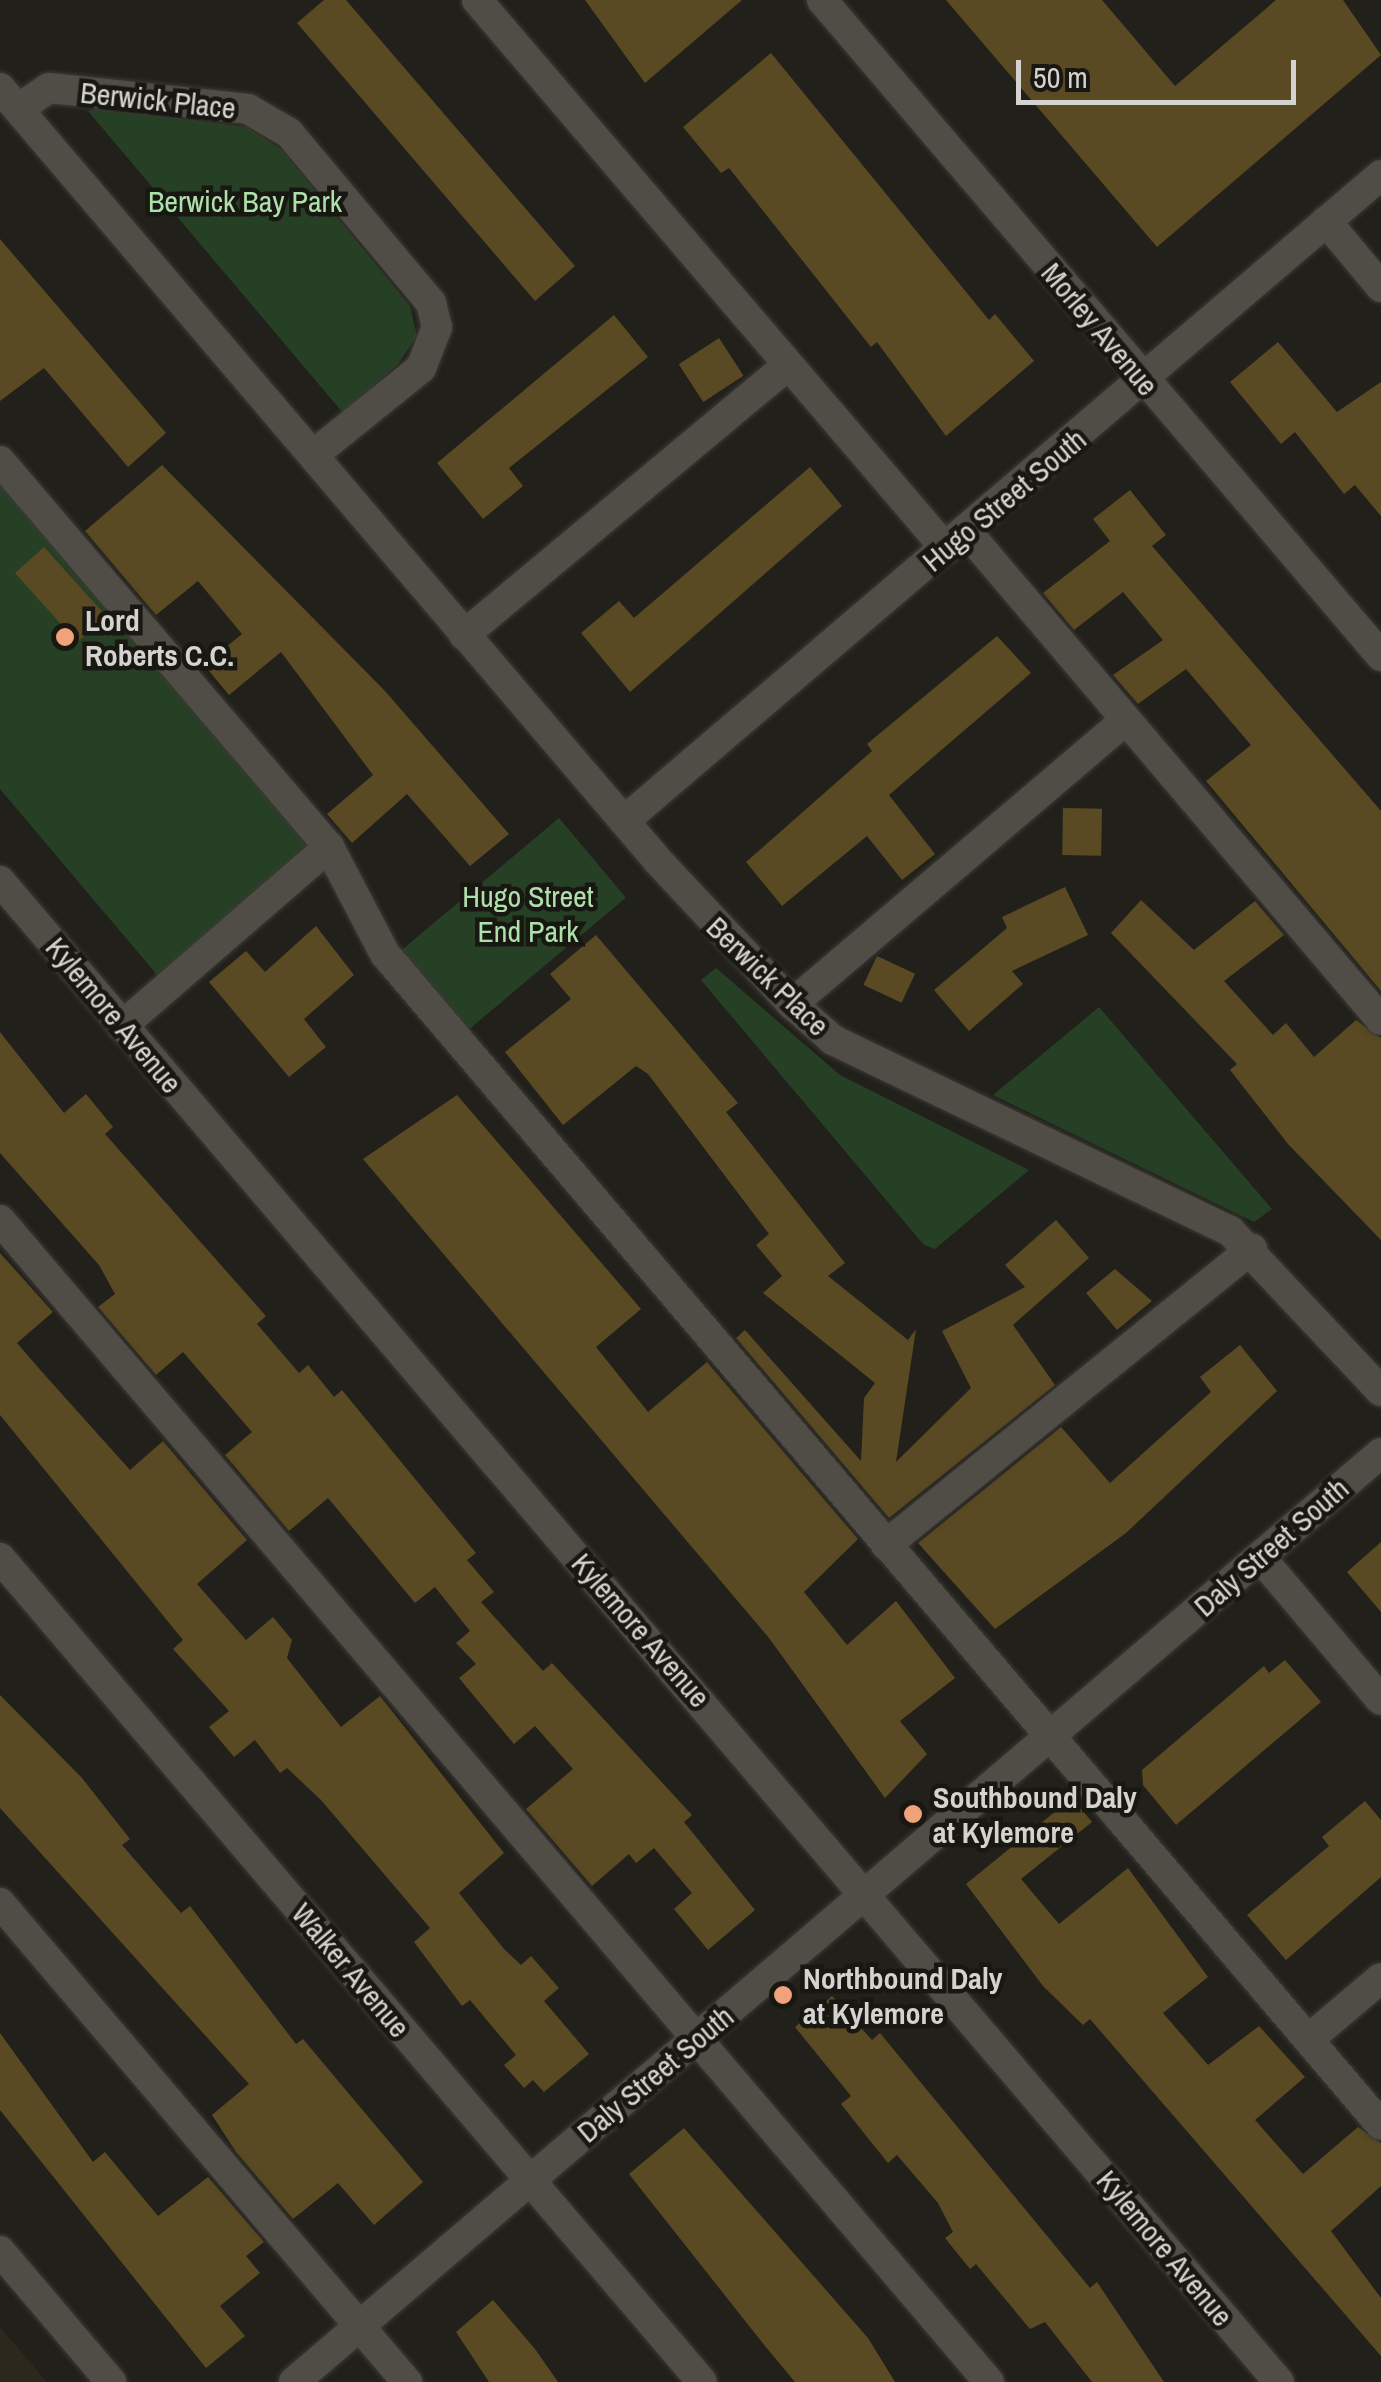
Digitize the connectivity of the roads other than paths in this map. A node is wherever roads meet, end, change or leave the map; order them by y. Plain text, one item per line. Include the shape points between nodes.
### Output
1 (477, 0) edge
2 (822, 0) edge
3 (9, 99) edge
4 (1381, 175) edge
5 (1326, 222) junction
6 (1381, 287) edge
7 (788, 365) junction
8 (1142, 379) junction
9 (313, 454) junction
10 (0, 460) edge
11 (956, 540) junction
12 (464, 635) junction
13 (1381, 656) edge
14 (1126, 720) junction
15 (624, 821) junction
16 (329, 848) junction
17 (0, 881) edge
18 (792, 1004) junction
19 (1381, 1020) edge
20 (122, 1026) junction
21 (0, 1220) edge
22 (1252, 1250) junction
23 (1381, 1391) edge
24 (1381, 1452) edge
25 (886, 1545) junction
26 (0, 1558) edge
27 (1260, 1558) junction
28 (1381, 1700) edge
29 (1052, 1734) junction
30 (867, 1894) junction
31 (0, 1903) edge
32 (1381, 1978) edge
33 (697, 2039) junction
34 (1310, 2039) junction
35 (1381, 2124) edge
36 (530, 2180) junction
37 (0, 2251) edge
38 (360, 2327) junction
39 (110, 2382) edge
40 (294, 2382) edge
41 (407, 2382) edge
42 (702, 2382) edge
43 (990, 2382) edge
44 (1278, 2382) edge

1 - 7 street
2 - 8 street, Morley Avenue
3 - 9 street, Berwick Place
3 - 9 street, Berwick Place via 49,88 248,109 289,133 430,303 437,327 420,368
4 - 5 street, Hugo Street South
5 - 6 street
5 - 8 street, Hugo Street South
7 - 11 street
7 - 12 street
8 - 11 street, Hugo Street South
8 - 13 street, Morley Avenue
9 - 12 street, Berwick Place
10 - 16 street
11 - 14 street
11 - 15 street, Hugo Street South
12 - 15 street, Berwick Place
14 - 18 street
14 - 19 street
15 - 18 street, Berwick Place
16 - 20 street
16 - 25 street via 385,954
17 - 20 street, Kylemore Avenue
18 - 22 street, Berwick Place via 833,1040
20 - 30 street, Kylemore Avenue
21 - 33 street
22 - 23 street, Berwick Place
22 - 25 street
24 - 27 street, Daly Street South
25 - 29 street
26 - 36 street, Walker Avenue
27 - 28 street
27 - 29 street, Daly Street South
29 - 30 street, Daly Street South
29 - 34 street
30 - 33 street, Daly Street South
30 - 44 street, Kylemore Avenue
31 - 38 street
32 - 34 street
33 - 36 street, Daly Street South
33 - 43 street
34 - 35 street
36 - 38 street, Daly Street South
36 - 42 street, Walker Avenue
37 - 39 street
38 - 40 street, Daly Street South
38 - 41 street

